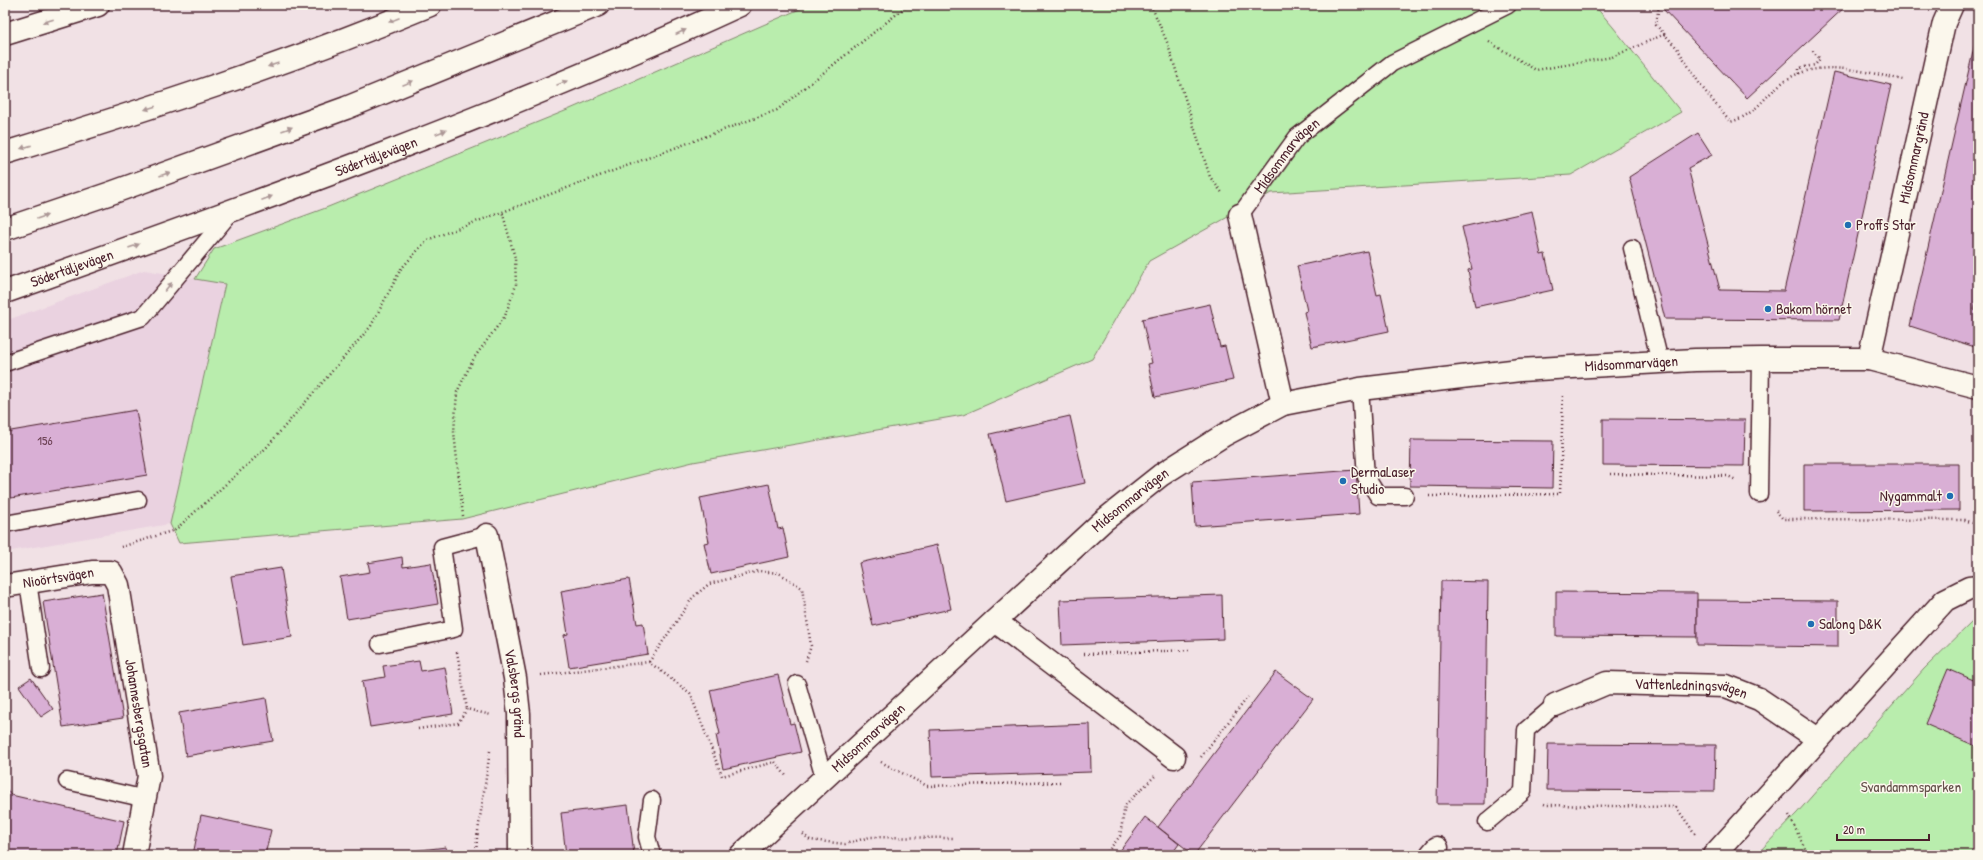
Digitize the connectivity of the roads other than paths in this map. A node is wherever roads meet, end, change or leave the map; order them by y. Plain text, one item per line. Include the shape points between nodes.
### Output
1 (98, 5) edge
2 (430, 5) edge
3 (598, 5) edge
4 (740, 5) edge
5 (1508, 5) edge
6 (1952, 5) edge
7 (5, 34) edge
8 (5, 153) edge
9 (231, 212) junction
10 (1240, 215) joint
11 (5, 229) edge
12 (1632, 248) dead end
13 (5, 292) edge
14 (1761, 359) junction
15 (1869, 359) junction
16 (1660, 362) junction
17 (5, 363) edge
18 (1978, 387) edge
19 (1360, 389) junction
20 (1283, 404) junction
21 (1759, 494) road end
22 (1405, 496) road end
23 (138, 500) dead end
24 (5, 524) edge
25 (487, 535) joint
26 (111, 572) joint
27 (28, 582) junction
28 (5, 586) edge
29 (1978, 587) edge
30 (995, 621) junction
31 (380, 644) dead end
32 (41, 669) dead end
33 (798, 684) road end
34 (1555, 705) joint
35 (1818, 739) junction
36 (1174, 757) road end
37 (824, 778) junction
38 (67, 781) dead end
39 (146, 799) junction
40 (652, 800) dead end
41 (1487, 822) dead end
42 (1707, 848) edge
43 (134, 855) edge
44 (520, 855) edge
45 (652, 855) edge
46 (741, 855) edge

1 -> 7 main road
2 -> 8 main road via 350,38 155,107
11 -> 3 main road via 346,108
9 -> 4 main road, Södertäljevägen via 445,131 635,53
5 - 10 lane, Midsommarvägen via 1392,63 1297,137
6 - 15 main road, Midsommargränd via 1944,23
13 -> 9 main road, Södertäljevägen
17 -> 9 lane via 142,317
10 - 20 main road
12 - 16 lane
14 - 15 main road, Midsommarvägen
14 - 16 main road, Midsommarvägen
14 - 21 lane
15 - 18 main road, Midsommarvägen
16 - 19 main road, Midsommarvägen via 1520,370
19 - 20 main road, Midsommarvägen
19 - 22 lane via 1366,477 1378,496
20 - 30 main road, Midsommarvägen via 1224,435 1161,475 1103,521
23 - 24 lane
25 - 31 lane via 442,547 454,629
25 - 44 main road, Valsbergs gränd via 515,678 519,714
26 - 27 main road, Nioörtsvägen via 92,572
26 - 39 main road, Johannesbergsgatan via 118,585 149,776
27 - 28 main road, Nioörtsvägen
27 - 32 lane
29 - 35 main road via 1969,588 1945,600
30 - 36 main road
30 - 37 main road, Midsommarvägen
33 - 37 lane
34 - 35 main road, Vattenledningsvägen via 1607,683 1726,686 1759,699
34 - 41 lane via 1526,730 1523,792
35 - 42 main road
37 - 46 main road, Midsommarvägen
38 - 39 lane
39 - 43 main road, Johannesbergsgatan
40 - 45 lane via 647,837

